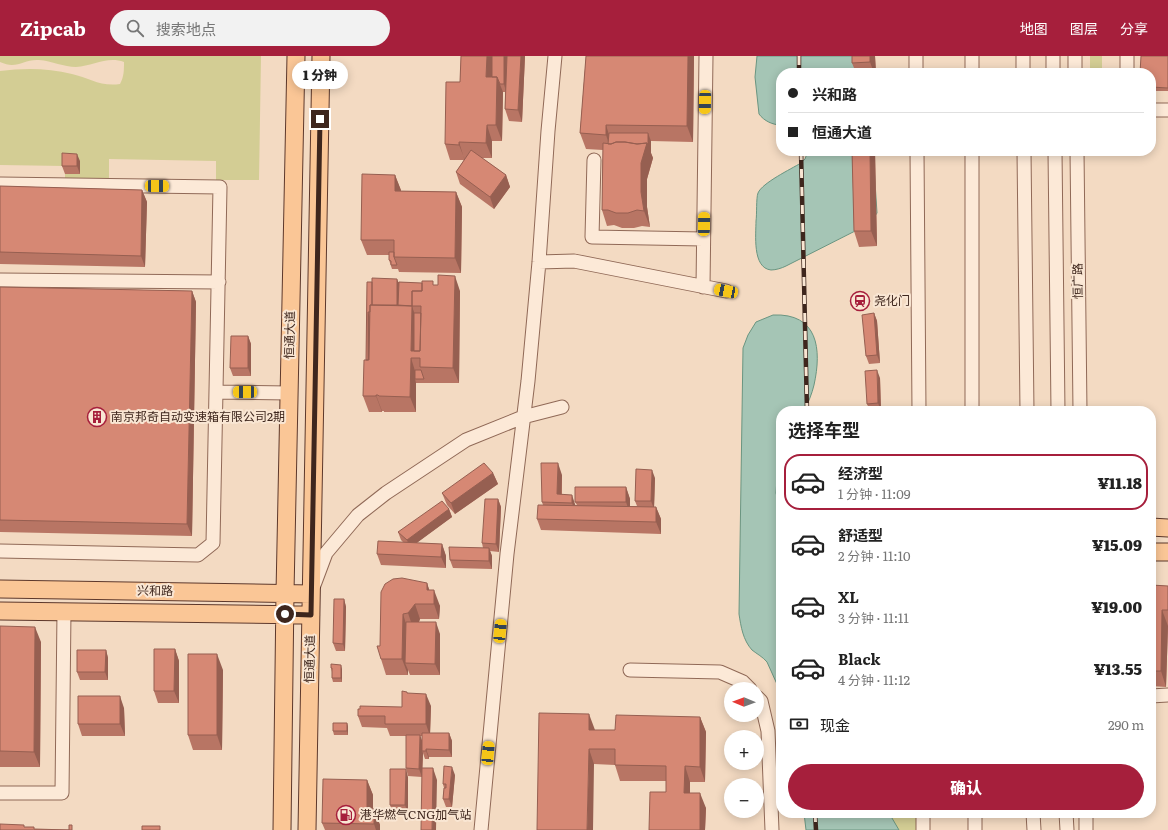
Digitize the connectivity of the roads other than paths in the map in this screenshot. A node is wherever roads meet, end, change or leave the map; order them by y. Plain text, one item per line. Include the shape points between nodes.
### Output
1 (296, 56) edge
2 (321, 56) edge
3 (555, 56) edge
4 (706, 56) edge
5 (916, 56) edge
6 (972, 56) edge
7 (1023, 56) edge
8 (1053, 56) edge
9 (1075, 56) edge
10 (1127, 56) edge
11 (916, 68) edge
12 (972, 68) edge
13 (1023, 68) edge
14 (1053, 68) edge
15 (1075, 68) edge
16 (1127, 68) edge
17 (1156, 110) edge
18 (1168, 110) edge
19 (917, 156) edge
20 (972, 156) edge
21 (1024, 156) edge
22 (1055, 156) edge
23 (1077, 156) edge
24 (594, 160) dead end
25 (0, 184) edge
26 (703, 239) junction
27 (539, 262) junction
28 (0, 280) edge
29 (219, 282) junction
30 (703, 287) junction
31 (726, 291) dead end
32 (216, 392) junction
33 (289, 393) junction
34 (919, 406) edge
35 (972, 406) edge
36 (1028, 406) edge
37 (1058, 406) edge
38 (1080, 406) edge
39 (562, 407) dead end
40 (523, 416) junction
41 (1156, 527) edge
42 (1168, 528) edge
43 (0, 551) edge
44 (1156, 552) edge
45 (1168, 552) edge
46 (0, 589) edge
47 (285, 593) junction
48 (311, 594) junction
49 (0, 611) edge
50 (64, 612) junction
51 (285, 614) junction
52 (311, 615) junction
53 (630, 670) dead end
54 (743, 682) edge
55 (1168, 695) edge
56 (1156, 696) edge
57 (764, 714) edge
58 (0, 793) edge
59 (923, 818) edge
60 (975, 818) edge
61 (1033, 818) edge
62 (1066, 818) edge
63 (1086, 818) edge
64 (282, 830) edge
65 (307, 830) edge
66 (481, 830) edge
67 (772, 830) edge
68 (923, 830) edge
69 (975, 830) edge
70 (1034, 830) edge
71 (1067, 830) edge
72 (1086, 830) edge

1 - 33 main road, 恒通大道
2 - 48 main road, 恒通大道
3 - 27 street
4 - 26 street
5 - 11 street
6 - 12 street
7 - 13 street
8 - 14 street
9 - 15 street
10 - 16 street
17 - 18 street
19 - 34 street
20 - 35 street
21 - 36 street
22 - 37 street, 恒广路
23 - 38 street, 恒广路
24 - 26 street via 592,237
25 - 29 street via 220,187
26 - 30 street
27 - 30 street via 574,261
27 - 40 street
28 - 29 street
29 - 32 street
30 - 31 street
32 - 33 street
32 - 43 street via 213,543 198,555
33 - 47 main road, 恒通大道
39 - 40 street
40 - 48 street via 466,440 386,493 358,515 326,554
40 - 66 street
41 - 42 main road
44 - 45 main road
46 - 47 main road, 兴和路
47 - 48 main road, 兴和路
47 - 51 main road, 恒通大道
48 - 52 main road, 恒通大道
49 - 50 main road, 兴和路
50 - 51 main road, 兴和路
50 - 58 street via 62,793
51 - 52 main road, 兴和路
51 - 64 main road, 恒通大道
52 - 65 main road, 恒通大道
53 - 54 street via 720,672
55 - 56 street
57 - 67 street via 768,731
59 - 68 street
60 - 69 street
61 - 70 street
62 - 71 street
63 - 72 street

